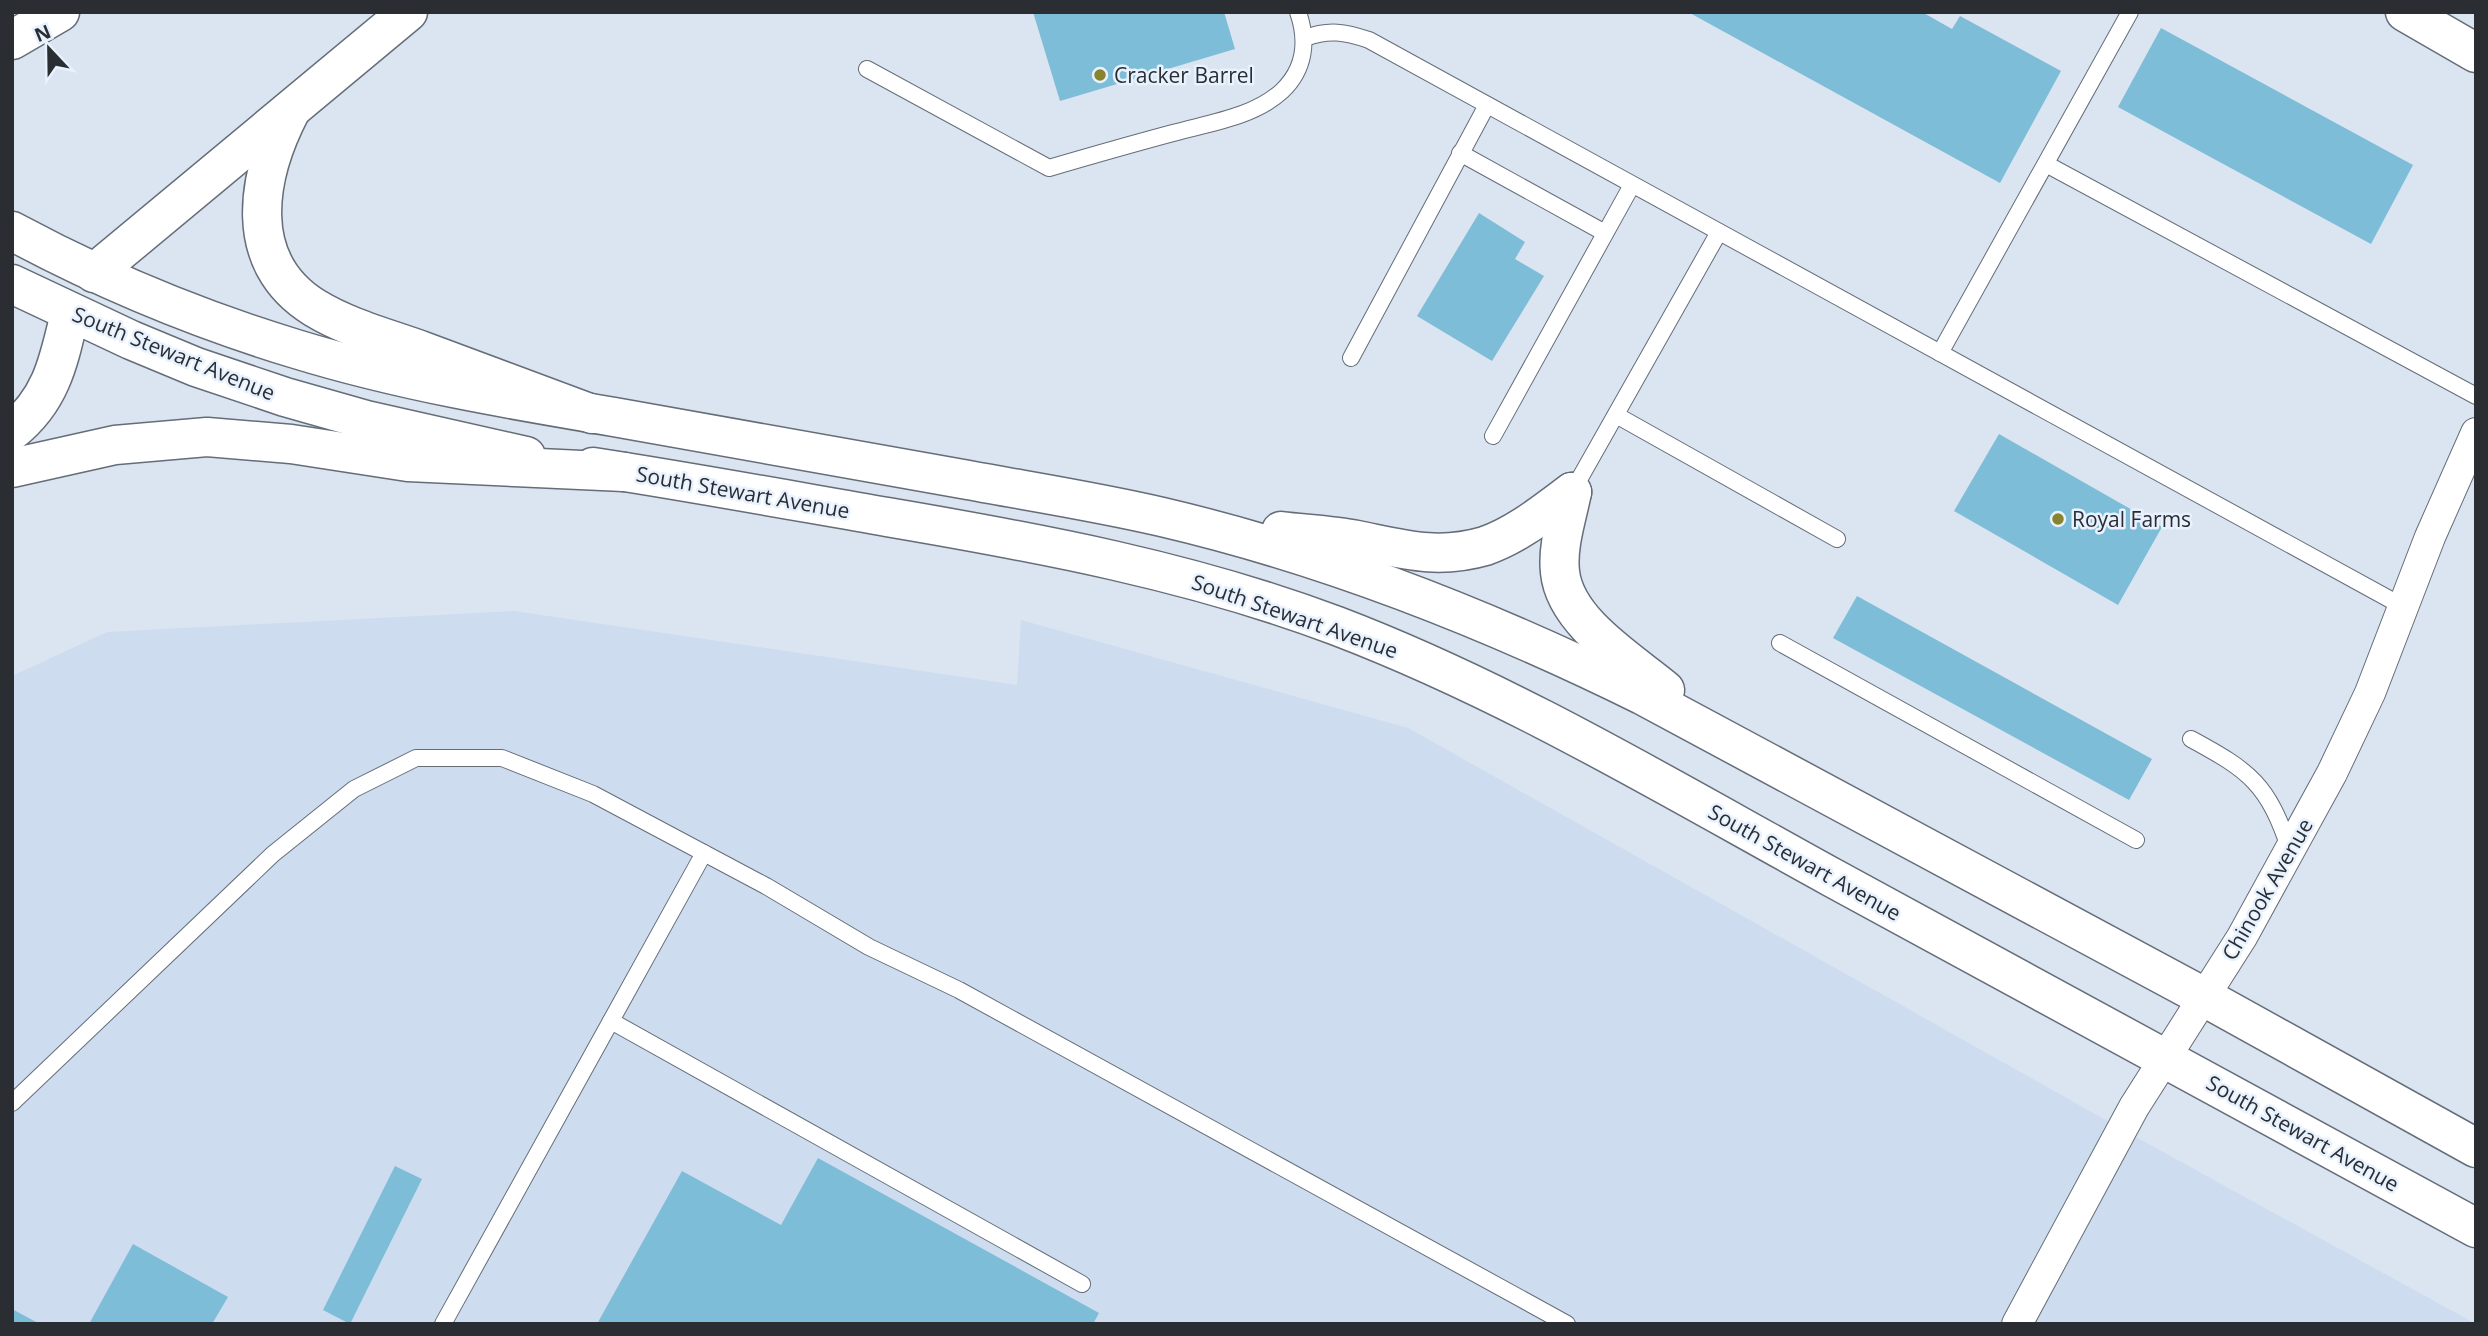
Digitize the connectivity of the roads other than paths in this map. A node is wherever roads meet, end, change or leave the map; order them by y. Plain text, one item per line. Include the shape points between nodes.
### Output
1 (60, 12) edge
2 (408, 12) edge
3 (1298, 12) edge
4 (2130, 12) edge
5 (2405, 12) edge
6 (1305, 38) junction
7 (12, 40) edge
8 (2476, 53) edge
9 (867, 69) dead end
10 (1487, 104) junction
11 (291, 110) junction
12 (1460, 153) junction
13 (2046, 164) junction
14 (1632, 185) junction
15 (12, 231) edge
16 (1719, 232) junction
17 (1605, 233) junction
18 (94, 273) junction
19 (12, 284) edge
20 (70, 313) junction
21 (1940, 353) junction
22 (1350, 358) dead end
23 (2476, 396) edge
24 (592, 414) junction
25 (1616, 415) junction
26 (12, 431) edge
27 (2476, 433) edge
28 (1493, 436) dead end
29 (12, 468) edge
30 (624, 472) junction
31 (1572, 492) junction
32 (1163, 517) junction
33 (1837, 539) dead end
34 (2402, 606) junction
35 (1780, 643) dead end
36 (2191, 739) dead end
37 (1731, 744) junction
38 (2136, 840) dead end
39 (2290, 850) junction
40 (704, 853) junction
41 (2204, 997) junction
42 (611, 1021) junction
43 (2165, 1059) junction
44 (12, 1103) edge
45 (2476, 1148) edge
46 (2476, 1228) edge
47 (1082, 1284) dead end
48 (443, 1324) edge
49 (1567, 1324) edge
50 (2017, 1324) edge

1 - 7 main road
2 - 11 main road
3 - 6 lane
4 - 13 lane
5 - 8 main road
6 - 9 lane via 1294,76 1257,108 1049,167
6 - 10 lane via 1337,31 1369,40
10 - 12 lane
10 - 14 lane
11 - 18 main road
11 - 24 main road via 268,163 261,206 271,257 285,283 316,309 372,334
12 - 17 lane
12 - 22 lane
13 - 21 lane
13 - 23 lane
14 - 16 lane
14 - 17 lane
15 - 18 main road, South Stewart Avenue
16 - 21 lane
16 - 25 lane
17 - 28 lane
18 - 20 main road
18 - 24 main road, South Stewart Avenue via 298,350 432,384
19 - 20 main road, South Stewart Avenue
20 - 26 main road via 53,380 31,414
20 - 30 main road, South Stewart Avenue via 196,367 299,401 514,454
21 - 34 lane
24 - 32 main road, South Stewart Avenue
25 - 31 lane
25 - 33 lane
27 - 34 street, Chinook Avenue
29 - 30 main road via 115,445 207,438 291,444 408,462
30 - 43 main road, South Stewart Avenue via 1107,558 1172,573 1338,626 1581,739
31 - 32 main road via 1507,536 1447,553 1421,554 1355,539
31 - 37 main road via 1559,570 1572,606 1585,623
32 - 37 main road, South Stewart Avenue via 1262,543 1453,608 1642,695
34 - 39 street, Chinook Avenue via 2357,722
35 - 38 lane
36 - 39 lane via 2252,777 2273,806
37 - 41 main road, South Stewart Avenue
39 - 41 street, Chinook Avenue
40 - 42 lane
40 - 44 lane via 593,794 502,758 416,758 354,789 273,854
40 - 49 lane
41 - 43 street, Chinook Avenue
41 - 45 main road, South Stewart Avenue
42 - 47 lane
42 - 48 lane
43 - 46 main road, South Stewart Avenue
43 - 50 street, Chinook Avenue via 2134,1107

